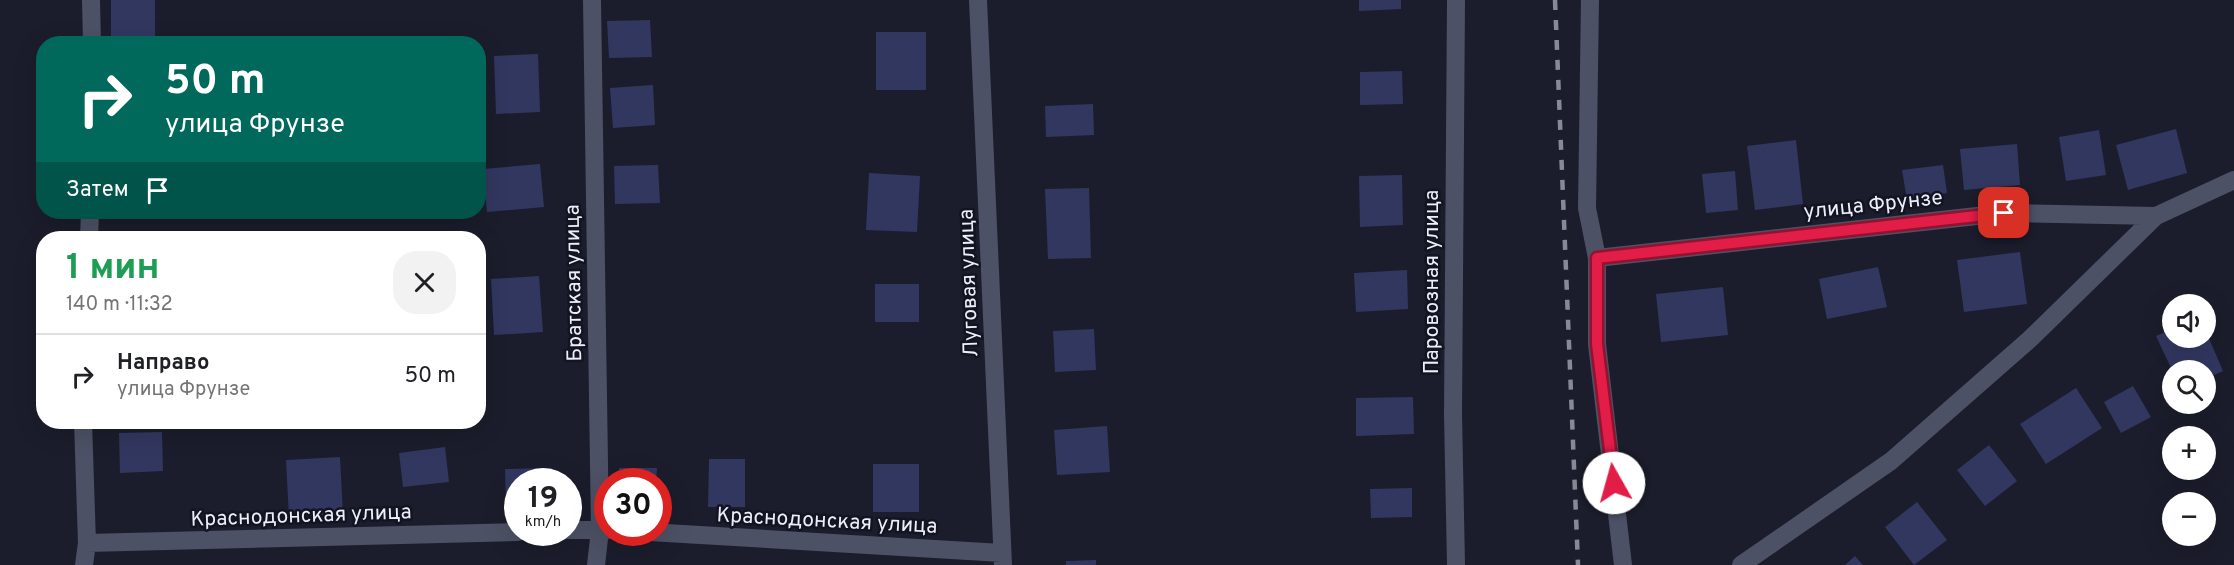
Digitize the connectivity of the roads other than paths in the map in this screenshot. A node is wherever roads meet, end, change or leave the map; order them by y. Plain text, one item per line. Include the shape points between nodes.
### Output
1 (91, 0) edge
2 (592, 0) edge
3 (978, 0) edge
4 (1456, 0) edge
5 (1590, 0) edge
6 (92, 36) edge
7 (2234, 180) edge
8 (2156, 216) junction
9 (1597, 258) junction
10 (83, 429) edge
11 (603, 468) edge
12 (504, 532) edge
13 (672, 534) edge
14 (87, 543) junction
15 (600, 546) edge
16 (1002, 559) edge
17 (84, 565) edge
18 (596, 565) edge
19 (1456, 565) edge
20 (1623, 565) edge
21 (1741, 565) edge

1 - 6 street
2 - 11 street, Братская улица
3 - 16 street, Луговая улица
4 - 19 street, Паровозная улица via 1452,414
5 - 9 street via 1587,208
7 - 8 street
8 - 9 street, улица Фрунзе via 2004,213
8 - 21 street via 2030,339 1891,461
9 - 20 street via 1597,344
10 - 14 street
12 - 14 street, Краснодонская улица
13 - 16 street, Краснодонская улица
14 - 17 street
15 - 18 street, Братская улица

